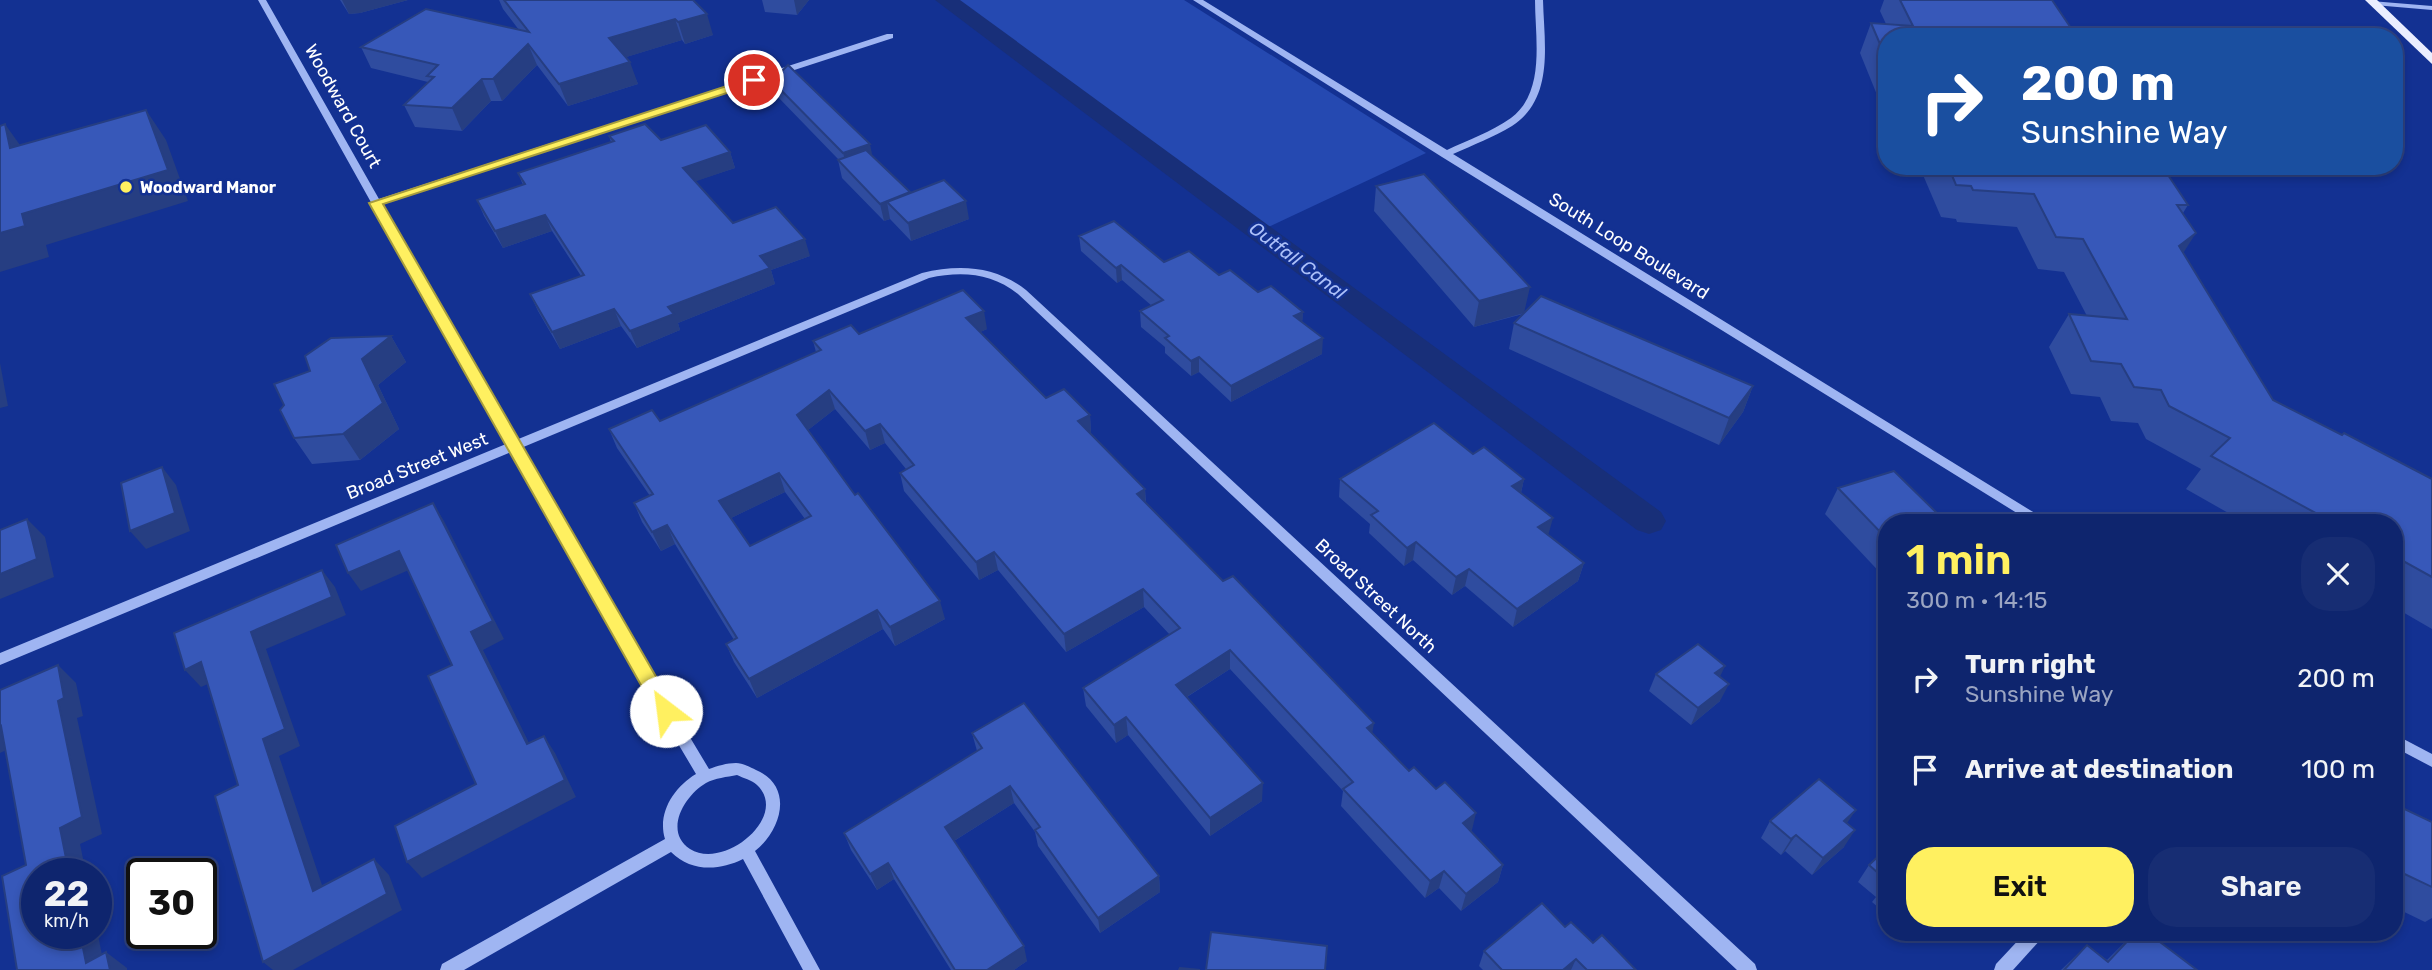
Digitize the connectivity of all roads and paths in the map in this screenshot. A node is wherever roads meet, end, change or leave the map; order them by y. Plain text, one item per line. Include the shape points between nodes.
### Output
1 (262, 0) edge
2 (1198, 0) edge
3 (1539, 0) edge
4 (2372, 2) edge
5 (2432, 8) edge
6 (2399, 28) edge
7 (2403, 32) edge
8 (890, 36) dead end
9 (2432, 60) edge
10 (1444, 155) junction
11 (376, 203) junction
12 (967, 271) joint
13 (514, 447) junction
14 (2027, 514) edge
15 (0, 659) edge
16 (2403, 745) edge
17 (2432, 761) edge
18 (705, 776) junction
19 (672, 843) junction
20 (747, 850) junction
21 (2028, 941) edge
22 (448, 970) edge
23 (812, 970) edge
24 (1749, 970) edge
25 (2001, 970) edge

1 - 11 street, Woodward Court
2 - 10 street, South Loop Boulevard
3 - 10 street via 1539,76 1531,104 1517,118
4 - 5 street
4 - 6 main road
7 - 9 main road
8 - 11 street
10 - 14 street, South Loop Boulevard
11 - 13 street, Woodward Court
12 - 13 street, Broad Street West via 926,275
12 - 24 street, Broad Street North via 1010,281
13 - 15 street, Broad Street West
13 - 18 street, Woodward Court
16 - 17 street
18 - 19 street via 678,799 670,814
18 - 20 street via 722,771 753,773 772,792 775,806 770,822
19 - 20 street via 696,860 713,862
19 - 22 street
20 - 23 street
21 - 25 street

